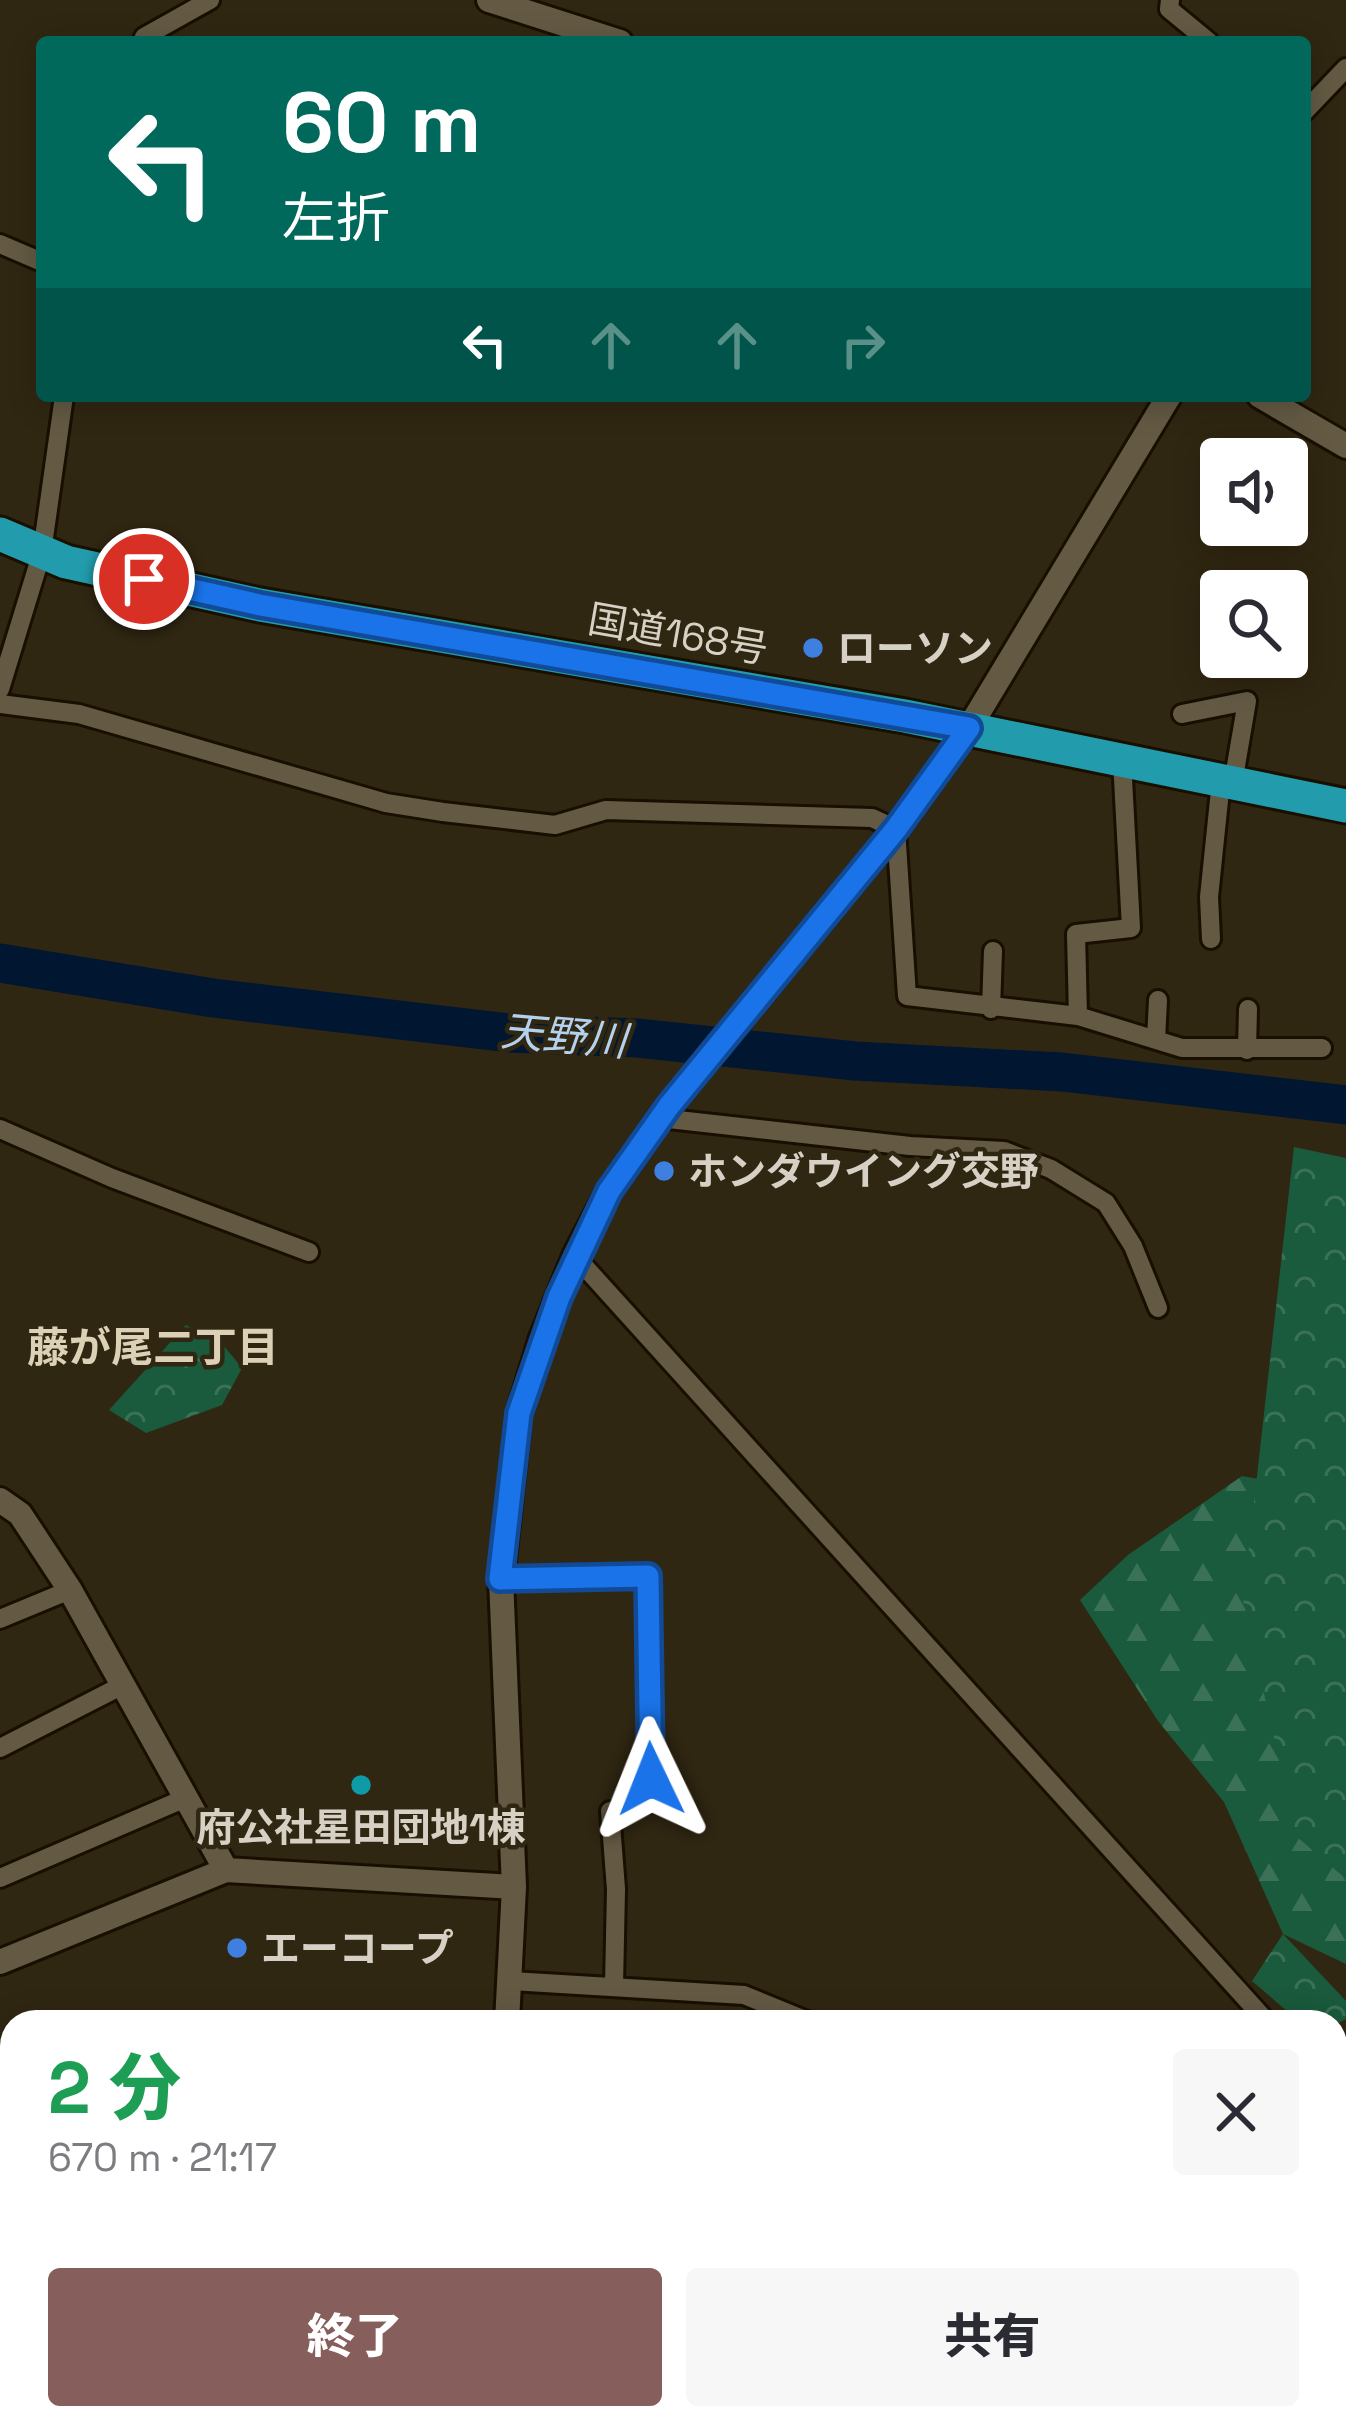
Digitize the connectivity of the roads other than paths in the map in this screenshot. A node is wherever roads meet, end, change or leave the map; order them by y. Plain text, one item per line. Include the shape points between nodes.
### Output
1 (209, 0) edge
2 (489, 0) edge
3 (1170, 0) edge
4 (146, 36) edge
5 (601, 36) edge
6 (1202, 36) edge
7 (1346, 68) edge
8 (1311, 104) edge
9 (0, 244) edge
10 (36, 259) edge
11 (63, 402) edge
12 (1165, 402) edge
13 (1270, 402) edge
14 (1346, 446) edge
15 (0, 534) edge
16 (42, 552) junction
17 (0, 689) edge
18 (0, 704) edge
19 (1181, 714) dead end
20 (969, 728) junction
21 (1122, 760) junction
22 (1227, 782) junction
23 (1346, 806) edge
24 (896, 829) junction
25 (1211, 939) dead end
26 (993, 951) dead end
27 (1158, 1000) dead end
28 (991, 1009) junction
29 (1248, 1009) dead end
30 (1078, 1016) junction
31 (1156, 1040) junction
32 (1322, 1048) dead end
33 (1247, 1050) junction
34 (664, 1112) junction
35 (0, 1129) edge
36 (308, 1252) dead end
37 (575, 1256) junction
38 (1158, 1308) dead end
39 (0, 1500) edge
40 (500, 1579) junction
41 (70, 1590) junction
42 (0, 1619) edge
43 (123, 1685) junction
44 (0, 1748) edge
45 (651, 1779) dead end
46 (188, 1797) junction
47 (610, 1811) dead end
48 (226, 1870) junction
49 (0, 1878) edge
50 (514, 1887) junction
51 (0, 1962) edge
52 (512, 1981) junction
53 (614, 1986) junction
54 (508, 2010) edge
55 (781, 2010) edge
56 (1256, 2010) edge

1 - 4 street
2 - 5 street
3 - 6 street via 1168,9
7 - 8 street
9 - 10 street
11 - 16 street
12 - 20 street
13 - 14 street
15 - 16 highway, 国道168号
16 - 17 street
16 - 20 highway, 国道168号 via 260,605
18 - 24 street via 79,714 386,803 443,812 555,825 606,810 872,818
19 - 22 street via 1246,701
20 - 21 highway, 国道168号
20 - 24 street
21 - 22 highway, 国道168号
21 - 30 street via 1131,928 1076,934
22 - 23 highway, 国道168号
22 - 25 street via 1209,897
24 - 28 street via 907,996
24 - 34 street
26 - 28 street
27 - 31 street
28 - 30 street
29 - 33 street
30 - 31 street
31 - 33 street
32 - 33 street
34 - 37 street
34 - 38 street via 1004,1151 1051,1169 1106,1203
35 - 36 street
37 - 40 street via 519,1413
37 - 56 street
39 - 41 street via 20,1514
40 - 45 street via 648,1576
40 - 50 street
41 - 42 street
41 - 43 street
43 - 44 street
43 - 46 street
46 - 48 street
46 - 49 street
47 - 53 street
48 - 50 street
48 - 51 street
50 - 52 street
52 - 53 street
52 - 54 street
53 - 55 street via 744,1995

